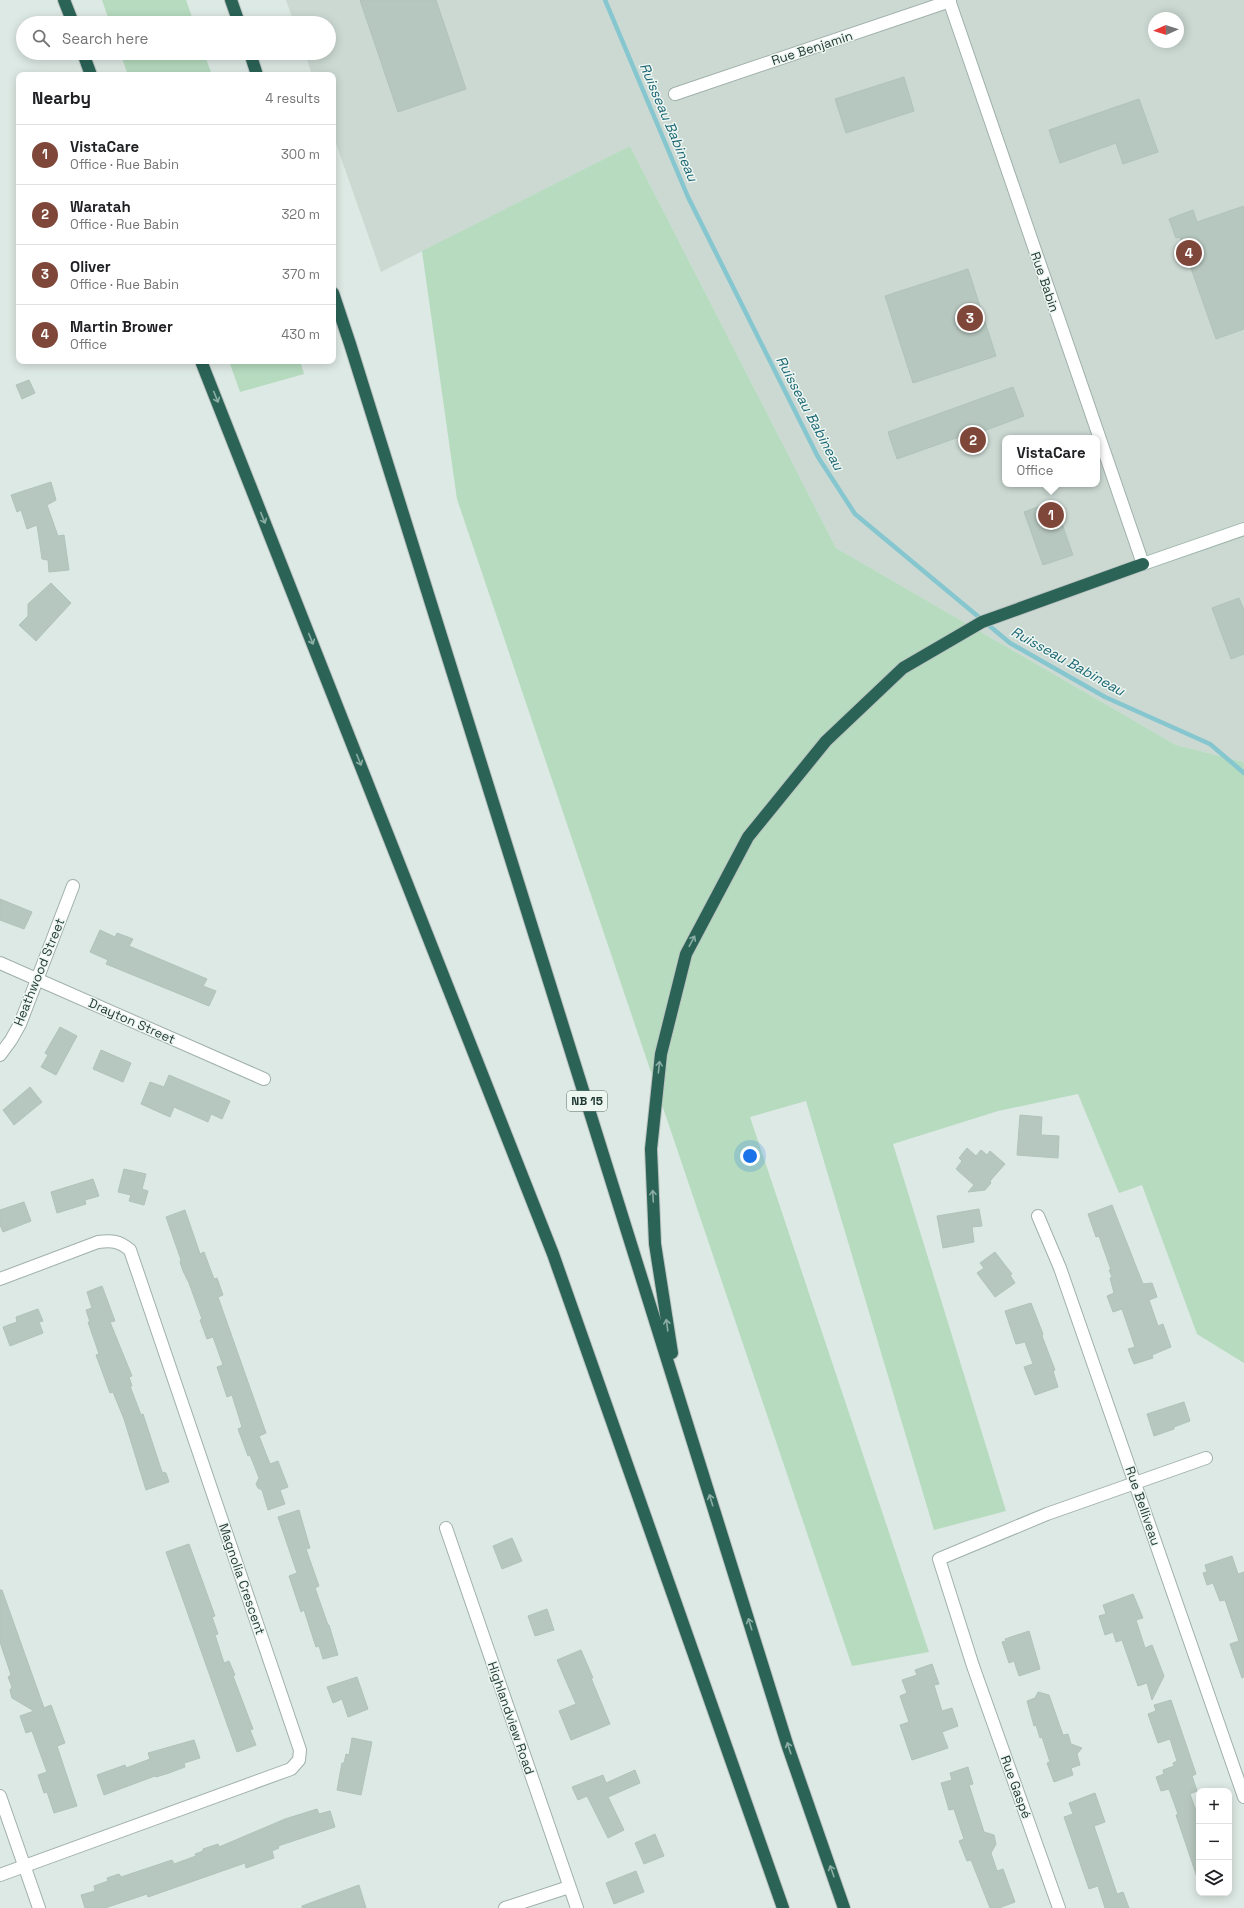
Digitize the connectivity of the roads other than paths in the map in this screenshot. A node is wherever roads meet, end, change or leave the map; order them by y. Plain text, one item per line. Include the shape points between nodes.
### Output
1 (64, 0) edge
2 (231, 0) edge
3 (950, 0) edge
4 (70, 16) edge
5 (237, 16) edge
6 (86, 60) edge
7 (252, 60) edge
8 (90, 72) edge
9 (256, 72) edge
10 (675, 94) dead end
11 (336, 302) edge
12 (202, 364) edge
13 (1099, 435) edge
14 (1100, 438) edge
15 (1244, 529) edge
16 (1143, 564) junction
17 (73, 886) dead end
18 (0, 964) edge
19 (37, 980) junction
20 (0, 1055) edge
21 (264, 1079) dead end
22 (1038, 1216) dead end
23 (0, 1279) edge
24 (677, 1392) junction
25 (1206, 1458) dead end
26 (1134, 1482) junction
27 (446, 1528) dead end
28 (0, 1796) edge
29 (1244, 1797) edge
30 (24, 1867) junction
31 (0, 1875) edge
32 (570, 1887) junction
33 (39, 1908) edge
34 (505, 1908) edge
35 (577, 1908) edge
36 (783, 1908) edge
37 (844, 1908) edge
38 (1059, 1908) edge

1 - 4 highway
2 - 5 highway
3 - 10 street, Rue Benjamin
3 - 13 street, Rue Babin
6 - 8 highway
7 - 9 highway
11 - 24 highway, NB 15
12 -> 36 highway via 553,1254
14 - 16 street, Rue Babin
15 - 16 street
24 -> 16 highway via 655,1244 653,1204 651,1148 661,1054 686,954 748,837 826,741 903,668 982,622
17 - 19 street, Heathwood Street
18 - 19 street, Drayton Street
19 - 20 street, Heathwood Street via 20,1024
19 - 21 street, Drayton Street
22 - 26 street, Rue Belliveau via 1060,1268
23 - 30 street, Magnolia Crescent via 98,1242 111,1240 122,1243 130,1250 300,1750 299,1760 291,1769
37 -> 24 highway, NB 15 via 788,1747
25 - 26 street
26 - 29 street, Rue Belliveau
26 - 38 street, Rue Gaspé via 1047,1514 939,1559 973,1666
27 - 32 street, Highlandview Road
28 - 30 street
30 - 31 street, Magnolia Crescent
30 - 33 street
32 - 34 street
32 - 35 street, Highlandview Road

